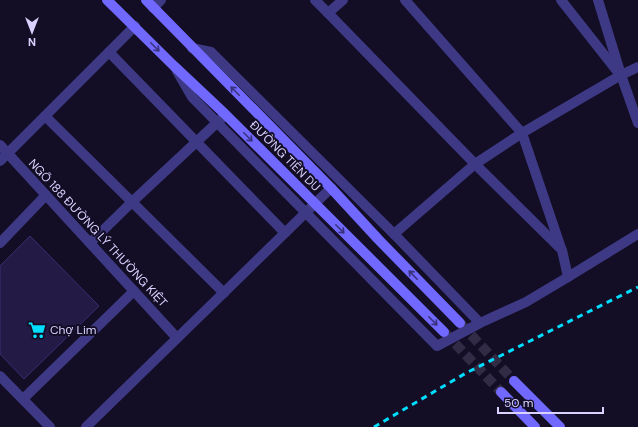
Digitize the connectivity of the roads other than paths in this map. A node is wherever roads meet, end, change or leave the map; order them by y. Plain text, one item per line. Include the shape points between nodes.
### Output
1 (107, 0) edge
2 (146, 0) edge
3 (161, 0) edge
4 (314, 0) edge
5 (343, 0) edge
6 (405, 0) edge
7 (561, 0) edge
8 (598, 0) edge
9 (153, 8) junction
10 (328, 13) junction
11 (135, 26) junction
12 (192, 48) junction
13 (109, 52) junction
14 (174, 66) junction
15 (638, 67) edge
16 (621, 75) junction
17 (225, 114) junction
18 (45, 116) junction
19 (218, 122) junction
20 (638, 123) edge
21 (522, 133) junction
22 (197, 142) junction
23 (0, 145) edge
24 (4, 157) edge
25 (474, 164) junction
26 (331, 188) junction
27 (46, 195) junction
28 (132, 202) junction
29 (315, 204) junction
30 (305, 212) junction
31 (285, 233) junction
32 (394, 234) junction
33 (638, 234) edge
34 (0, 243) edge
35 (90, 243) junction
36 (562, 250) junction
37 (568, 277) junction
38 (134, 292) junction
39 (224, 293) junction
40 (460, 323) tunnel mouth
41 (480, 324) junction
42 (444, 332) tunnel mouth
43 (177, 338) junction
44 (0, 376) edge
45 (514, 381) tunnel mouth
46 (501, 392) tunnel mouth
47 (23, 399) junction
48 (50, 427) edge
49 (86, 427) edge
50 (535, 427) edge
51 (560, 427) edge

1 - 11 main road, ĐƯỜNG TIÊN DU
2 - 9 main road, ĐƯỜNG TIÊN DU
3 - 9 street
4 - 10 street
5 - 10 street
6 - 21 street
7 - 16 street
8 - 16 street
9 - 12 main road, ĐƯỜNG TIÊN DU
10 - 25 street
11 - 13 street
11 -> 14 main road, ĐƯỜNG TIÊN DU
26 -> 12 main road, ĐƯỜNG TIÊN DU
12 - 32 street via 211,52
13 - 18 street
13 - 22 street
14 - 17 main road, ĐƯỜNG TIÊN DU
14 - 19 street via 192,96
15 - 16 street
16 - 20 street
16 - 21 street
17 - 19 street
17 -> 29 main road, ĐƯỜNG TIÊN DU
18 - 24 street
18 - 28 street
19 - 22 street
19 - 30 street
21 - 25 street
21 - 36 street
22 - 28 street
22 - 31 street
23 - 24 street, NGÕ 188 ĐƯỜNG LÝ THƯỜNG KIỆT
24 - 27 street, NGÕ 188 ĐƯỜNG LÝ THƯỜNG KIỆT
25 - 32 street
25 - 36 street
26 - 29 street
40 -> 26 main road, ĐƯỜNG TIÊN DU
27 - 34 street
27 - 35 street, NGÕ 188 ĐƯỜNG LÝ THƯỜNG KIỆT
28 - 35 street
28 - 39 street
29 - 30 street
29 -> 42 main road, ĐƯỜNG TIÊN DU
30 - 31 street
30 - 41 street via 437,346
31 - 39 street
32 - 41 street
33 - 37 street
35 - 38 street, NGÕ 188 ĐƯỜNG LÝ THƯỜNG KIỆT
36 - 37 street
37 - 41 street via 526,302
38 - 43 street, NGÕ 188 ĐƯỜNG LÝ THƯỜNG KIỆT
38 - 47 street
39 - 43 street
43 - 49 street
44 - 47 street
45 - 51 main road
46 - 50 main road
47 - 48 street

